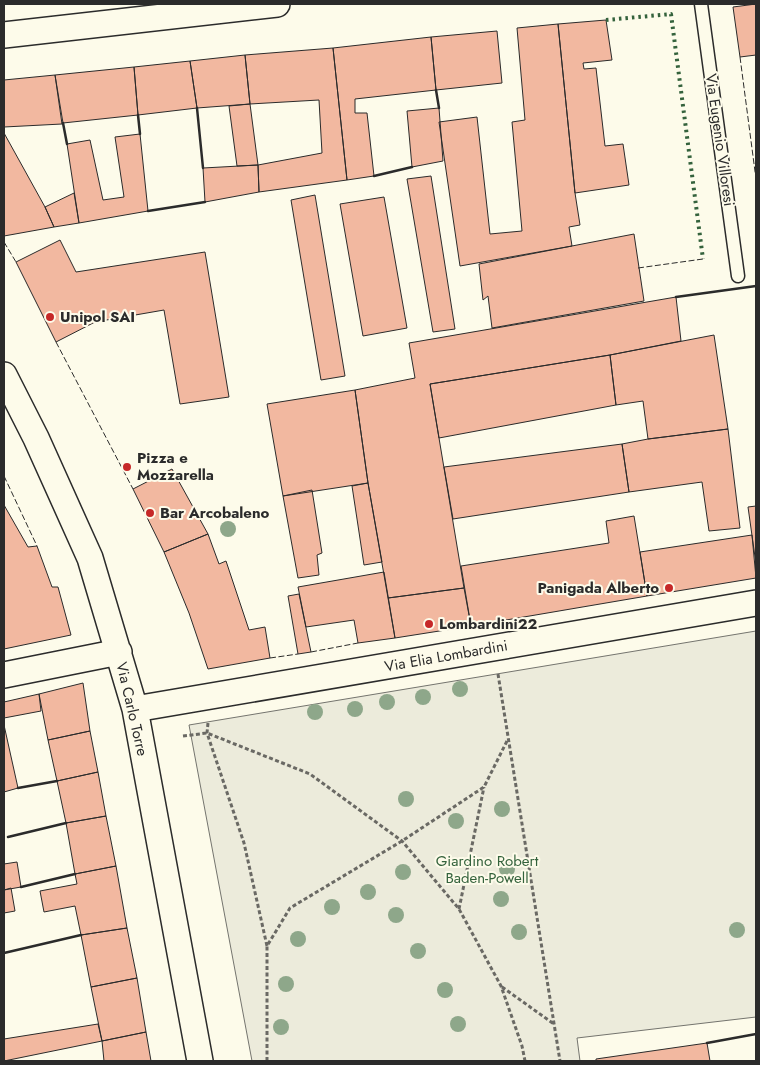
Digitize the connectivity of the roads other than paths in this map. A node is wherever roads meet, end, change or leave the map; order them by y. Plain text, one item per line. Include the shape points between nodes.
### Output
1 (277, 4) edge
2 (701, 4) edge
3 (4, 35) edge
4 (738, 276) dead end
5 (4, 375) edge
6 (756, 603) edge
7 (119, 652) junction
8 (4, 675) edge
9 (135, 709) junction
10 (200, 1061) edge

1 - 3 street
2 - 4 lane, Via Eugenio Villoresi
5 - 7 street, Via Carlo Torre via 90,558
6 - 9 street, Via Elia Lombardini
7 - 8 street
7 - 9 street, Via Carlo Torre
9 - 10 street, Via Carlo Torre

